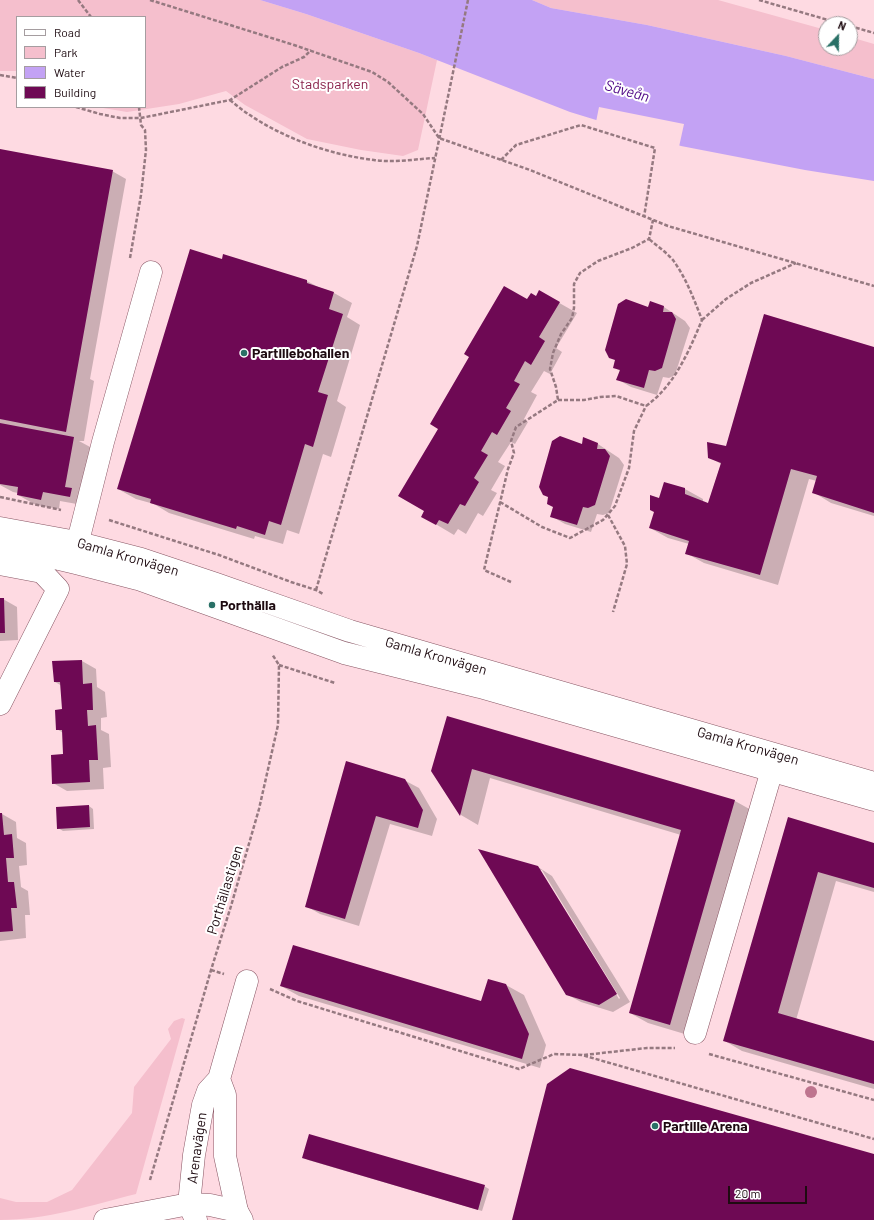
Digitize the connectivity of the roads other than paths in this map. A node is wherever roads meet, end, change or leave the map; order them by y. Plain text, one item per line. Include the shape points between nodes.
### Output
1 (151, 272) road end
2 (0, 528) edge
3 (0, 545) edge
4 (75, 552) junction
5 (0, 564) edge
6 (0, 704) edge
7 (772, 770) junction
8 (874, 782) edge
9 (874, 800) edge
10 (256, 984) road end
11 (695, 1033) dead end
12 (219, 1079) junction
13 (193, 1212) edge
14 (240, 1216) edge
15 (105, 1220) edge

1 - 4 main road
2 - 4 main road, Gamla Kronvägen
3 - 4 main road, Gamla Kronvägen
4 - 7 main road, Gamla Kronvägen via 138,579 344,653 480,686
4 - 8 main road, Gamla Kronvägen via 149,562 358,633
5 - 6 main road via 42,572 58,589
7 - 9 main road, Gamla Kronvägen
7 - 11 main road
10 - 12 main road, Arenavägen
12 - 13 main road, Arenavägen via 208,1091 203,1105 194,1155
12 - 14 main road, Arenavägen via 224,1094 225,1156
13 - 14 main road via 210,1205
13 - 15 main road

